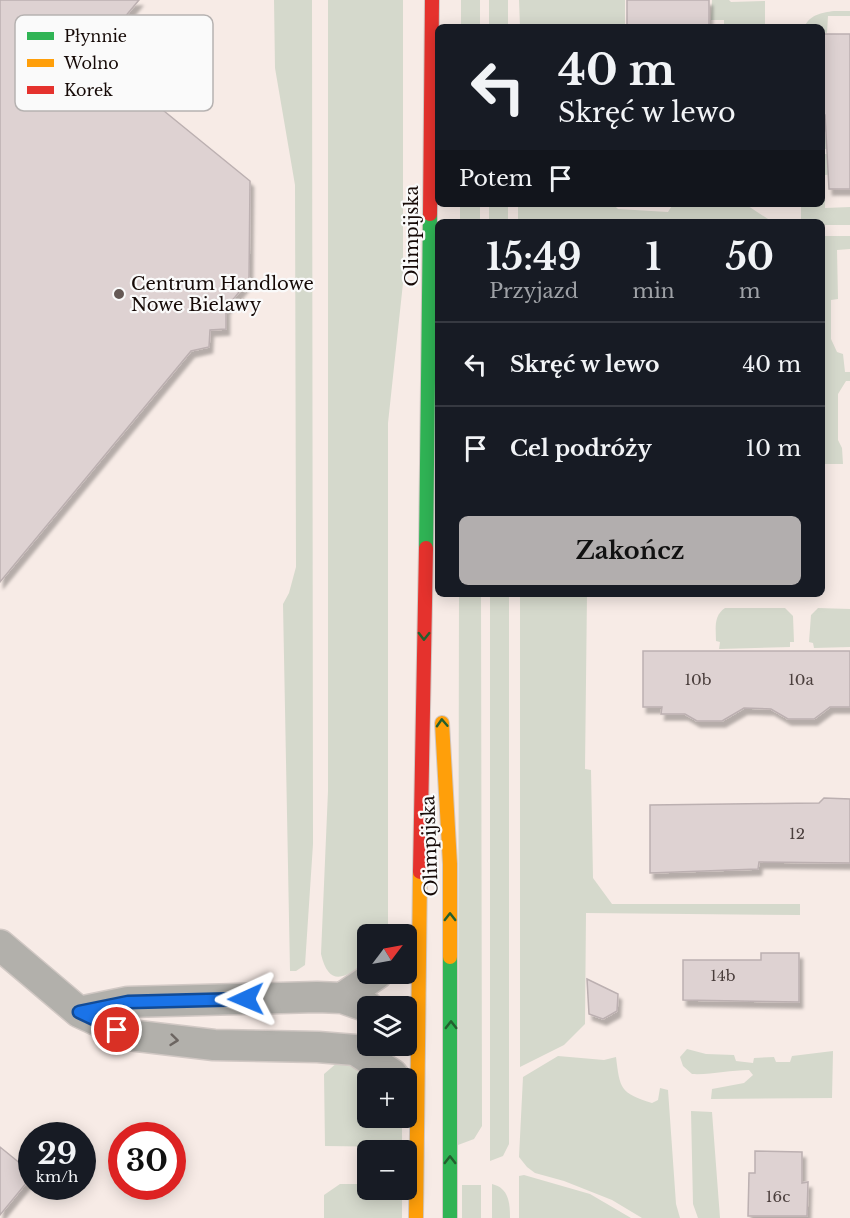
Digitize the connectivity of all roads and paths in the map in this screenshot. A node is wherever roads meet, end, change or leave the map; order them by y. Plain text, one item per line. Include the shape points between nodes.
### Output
1 (432, 0) edge
2 (428, 472) junction
3 (435, 597) edge
4 (435, 597) edge
5 (438, 650) dead end
6 (441, 710) dead end
7 (418, 908) junction
8 (408, 924) edge
9 (0, 945) edge
10 (450, 976) junction
11 (369, 984) edge
12 (412, 996) edge
13 (355, 1002) edge
14 (79, 1012) junction
15 (417, 1015) edge
16 (417, 1032) edge
17 (357, 1047) edge
18 (371, 1056) edge
19 (385, 1068) edge
20 (451, 1074) junction
21 (412, 1128) edge
22 (417, 1218) edge
23 (450, 1218) edge

1 - 2 main road, Olimpijska
2 - 4 main road, Olimpijska
2 -> 7 main road, Olimpijska
3 - 5 main road, Olimpijska
10 -> 6 main road, Olimpijska via 450,864
7 - 8 street
7 - 12 main road, Olimpijska
9 - 14 street
10 - 15 street
20 -> 10 main road, Olimpijska
11 - 13 street
13 - 14 street via 317,997 128,1002
14 -> 17 street via 141,1037 214,1045
16 - 20 street
18 - 19 street
23 -> 20 main road, Olimpijska
21 - 22 main road, Olimpijska

